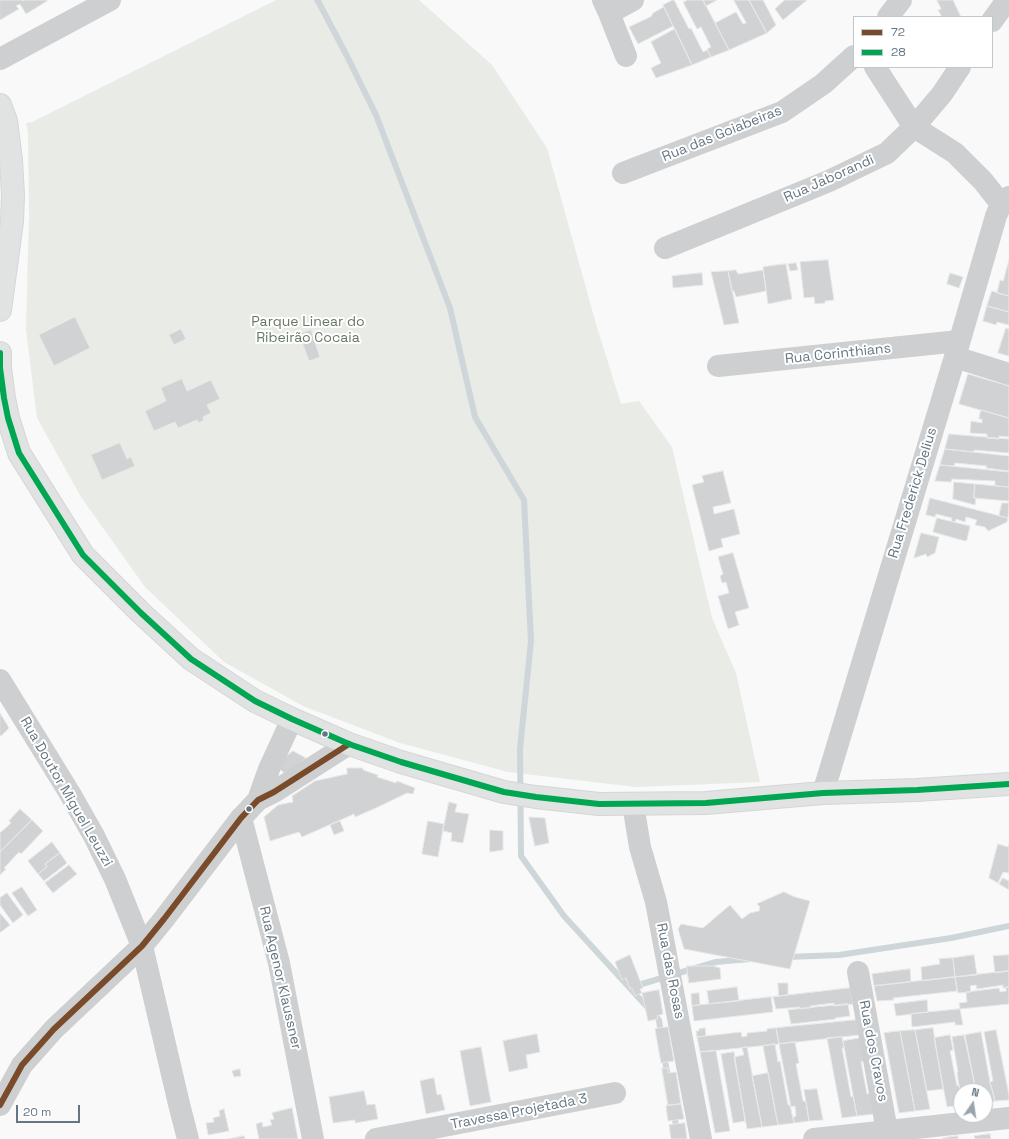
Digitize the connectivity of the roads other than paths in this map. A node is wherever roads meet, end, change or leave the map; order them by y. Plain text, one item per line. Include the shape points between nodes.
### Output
1 (110, 0) edge
2 (634, 0) edge
3 (901, 0) edge
4 (1006, 0) edge
5 (606, 6) edge
6 (889, 16) edge
7 (993, 20) edge
8 (626, 56) dead end
9 (853, 57) edge
10 (0, 59) edge
11 (876, 68) edge
12 (959, 68) edge
13 (0, 105) edge
14 (914, 127) junction
15 (623, 173) dead end
16 (1005, 201) edge
17 (6, 226) edge
18 (665, 248) dead end
19 (3, 264) edge
20 (0, 310) edge
21 (957, 349) junction
22 (0, 354) edge
23 (718, 366) dead end
24 (1009, 374) edge
25 (2, 399) edge
26 (0, 680) edge
27 (292, 719) junction
28 (349, 744) junction
29 (1009, 784) edge
30 (823, 793) junction
31 (258, 800) junction
32 (634, 804) junction
33 (241, 818) junction
34 (142, 946) junction
35 (858, 972) dead end
36 (615, 1094) dead end
37 (0, 1105) edge
38 (1009, 1118) edge
39 (888, 1130) junction
40 (188, 1139) edge
41 (313, 1139) edge
42 (376, 1139) edge
43 (701, 1139) edge
44 (814, 1139) edge

1 - 10 street
2 - 5 street
3 - 6 street
4 - 7 street
5 - 8 street
9 - 15 street, Rua das Goiabeiras via 823,84 782,112
11 - 14 street
12 - 14 street, Rua Jaborandi via 942,94
13 - 17 main road via 6,121 13,196
14 - 16 street via 955,153
14 - 18 street, Rua Jaborandi via 887,153 829,181
16 - 21 street, Rua Frederick Delius via 996,216
17 - 19 main road
19 - 20 main road
21 - 23 street, Rua Corinthians
21 - 24 street
21 - 30 street, Rua Frederick Delius
22 - 25 main road
25 - 27 main road via 19,452 83,555 191,659 255,701
26 - 34 street, Rua Doutor Miguel Leuzzi via 94,836 115,879
27 - 28 main road
27 - 31 street
28 - 31 street
28 - 32 main road via 504,792 599,804
29 - 30 main road
30 - 32 main road via 706,803
31 - 33 street
32 - 43 street, Rua das Rosas via 640,847 656,902
33 - 34 street
33 - 41 street, Rua Agenor Klaussner via 279,963
34 - 37 street via 54,1029 22,1065
34 - 40 street, Rua Doutor Miguel Leuzzi
35 - 39 street, Rua dos Cravos
36 - 42 street, Travessa Projetada 3
38 - 39 street
39 - 44 street

